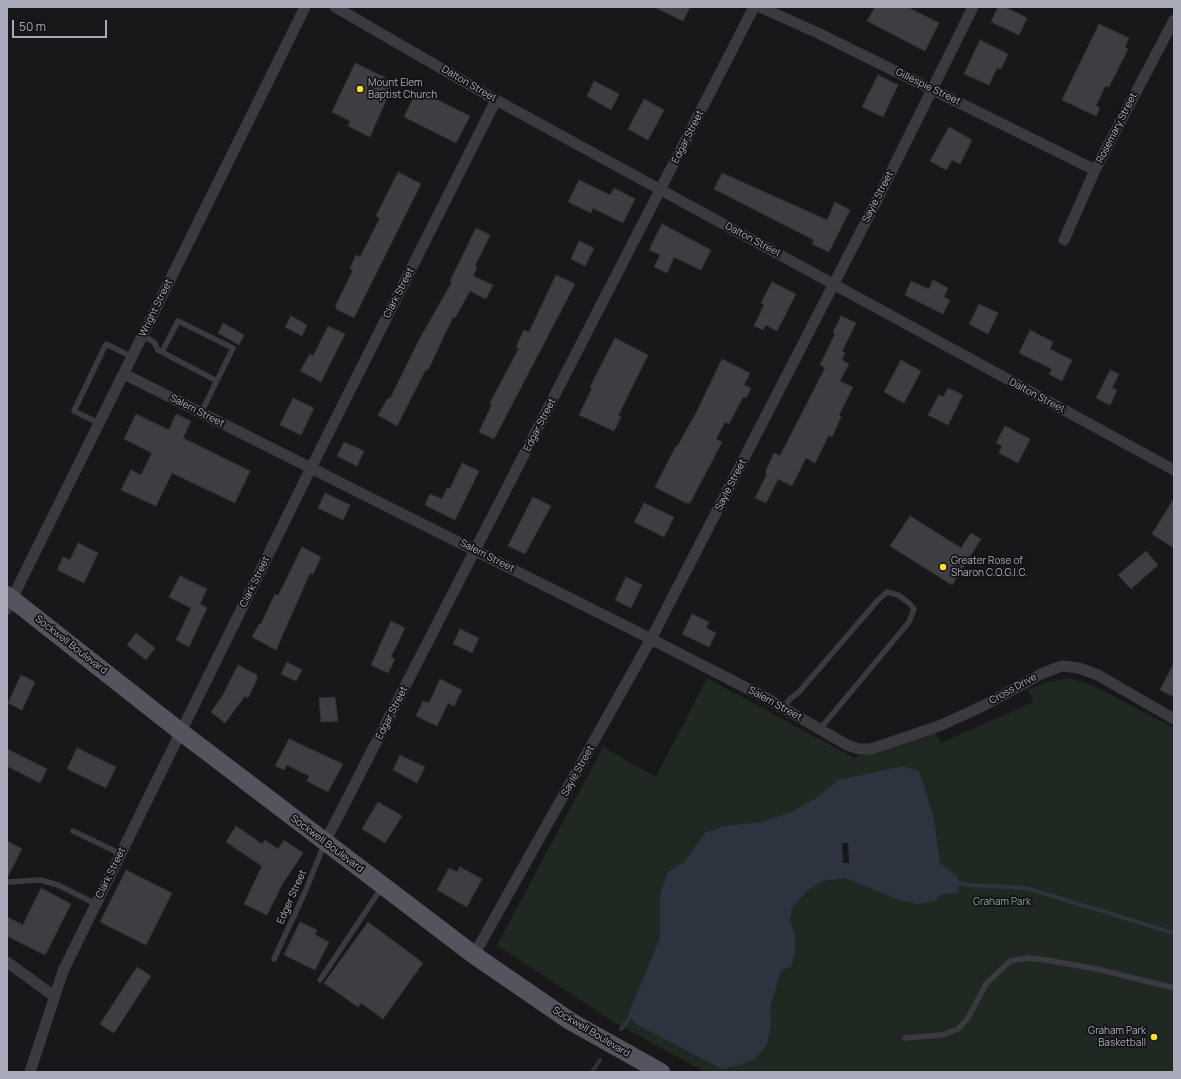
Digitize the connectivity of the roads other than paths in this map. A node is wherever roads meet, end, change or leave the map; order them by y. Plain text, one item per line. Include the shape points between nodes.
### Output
1 (305, 7) edge
2 (335, 7) edge
3 (754, 7) edge
4 (760, 7) edge
5 (973, 7) edge
6 (1174, 20) edge
7 (932, 89) junction
8 (496, 100) junction
9 (1095, 170) junction
10 (661, 190) junction
11 (1064, 240) dead end
12 (834, 284) junction
13 (142, 336) junction
14 (162, 352) junction
15 (132, 357) junction
16 (124, 374) junction
17 (217, 381) junction
18 (201, 413) junction
19 (99, 423) junction
20 (311, 468) junction
21 (1174, 470) edge
22 (476, 550) junction
23 (9, 601) edge
24 (651, 639) junction
25 (783, 708) junction
26 (1174, 719) edge
27 (820, 729) junction
28 (181, 732) junction
29 (847, 745) joint
30 (73, 831) dead end
31 (325, 842) junction
32 (121, 854) junction
33 (7, 882) edge
34 (383, 886) junction
35 (96, 904) junction
36 (474, 955) junction
37 (274, 959) dead end
38 (7, 962) edge
39 (320, 980) dead end
40 (1174, 988) edge
41 (54, 996) junction
42 (905, 1038) dead end
43 (30, 1072) edge
44 (661, 1072) edge

1 - 13 street, Wright Street
2 - 8 street, Dalton Street
3 - 10 street, Edgar Street
4 - 7 street, Gillespie Street
5 - 7 street, Sayle Street
6 - 9 street, Rosemary Street
7 - 9 street, Gillespie Street
7 - 12 street, Sayle Street
8 - 10 street, Dalton Street
8 - 20 street, Clark Street
9 - 11 street, Rosemary Street
10 - 12 street, Dalton Street
10 - 22 street, Edgar Street
12 - 21 street, Dalton Street
12 - 24 street, Sayle Street
13 - 14 lane via 154,342
13 - 15 street, Wright Street
14 - 17 lane
14 - 17 lane via 178,320 233,348
15 - 16 street, Wright Street
15 - 19 lane via 106,344 74,411
16 - 18 street, Salem Street
16 - 19 street, Wright Street
17 - 18 lane
18 - 20 street, Salem Street
19 - 23 street, Wright Street
20 - 22 street, Salem Street
20 - 28 street, Clark Street
22 - 24 street, Salem Street
22 - 31 street, Edgar Street
23 - 28 main road, Sockwell Boulevard
24 - 25 street, Salem Street
24 - 36 street, Sayle Street
25 - 27 street, Salem Street
25 - 27 lane via 878,600 887,592 898,594 914,609 909,622
26 - 29 street, Cross Drive via 1098,675 1079,668 1062,666 1042,673 983,706 939,726 871,749
27 - 29 street, Salem Street
28 - 31 main road, Sockwell Boulevard
28 - 32 street, Clark Street
30 - 32 lane
31 - 34 main road, Sockwell Boulevard
31 - 37 lane, Edger Street
32 - 35 street, Clark Street
33 - 35 lane via 40,880 58,885
34 - 36 main road, Sockwell Boulevard
34 - 39 lane
35 - 41 street, Clark Street via 63,970
36 - 44 main road, Sockwell Boulevard via 570,1021
38 - 41 street
40 - 42 lane via 1047,960 1028,958 1010,961 986,984 968,1018 958,1029 942,1035
41 - 43 street, Clark Street

